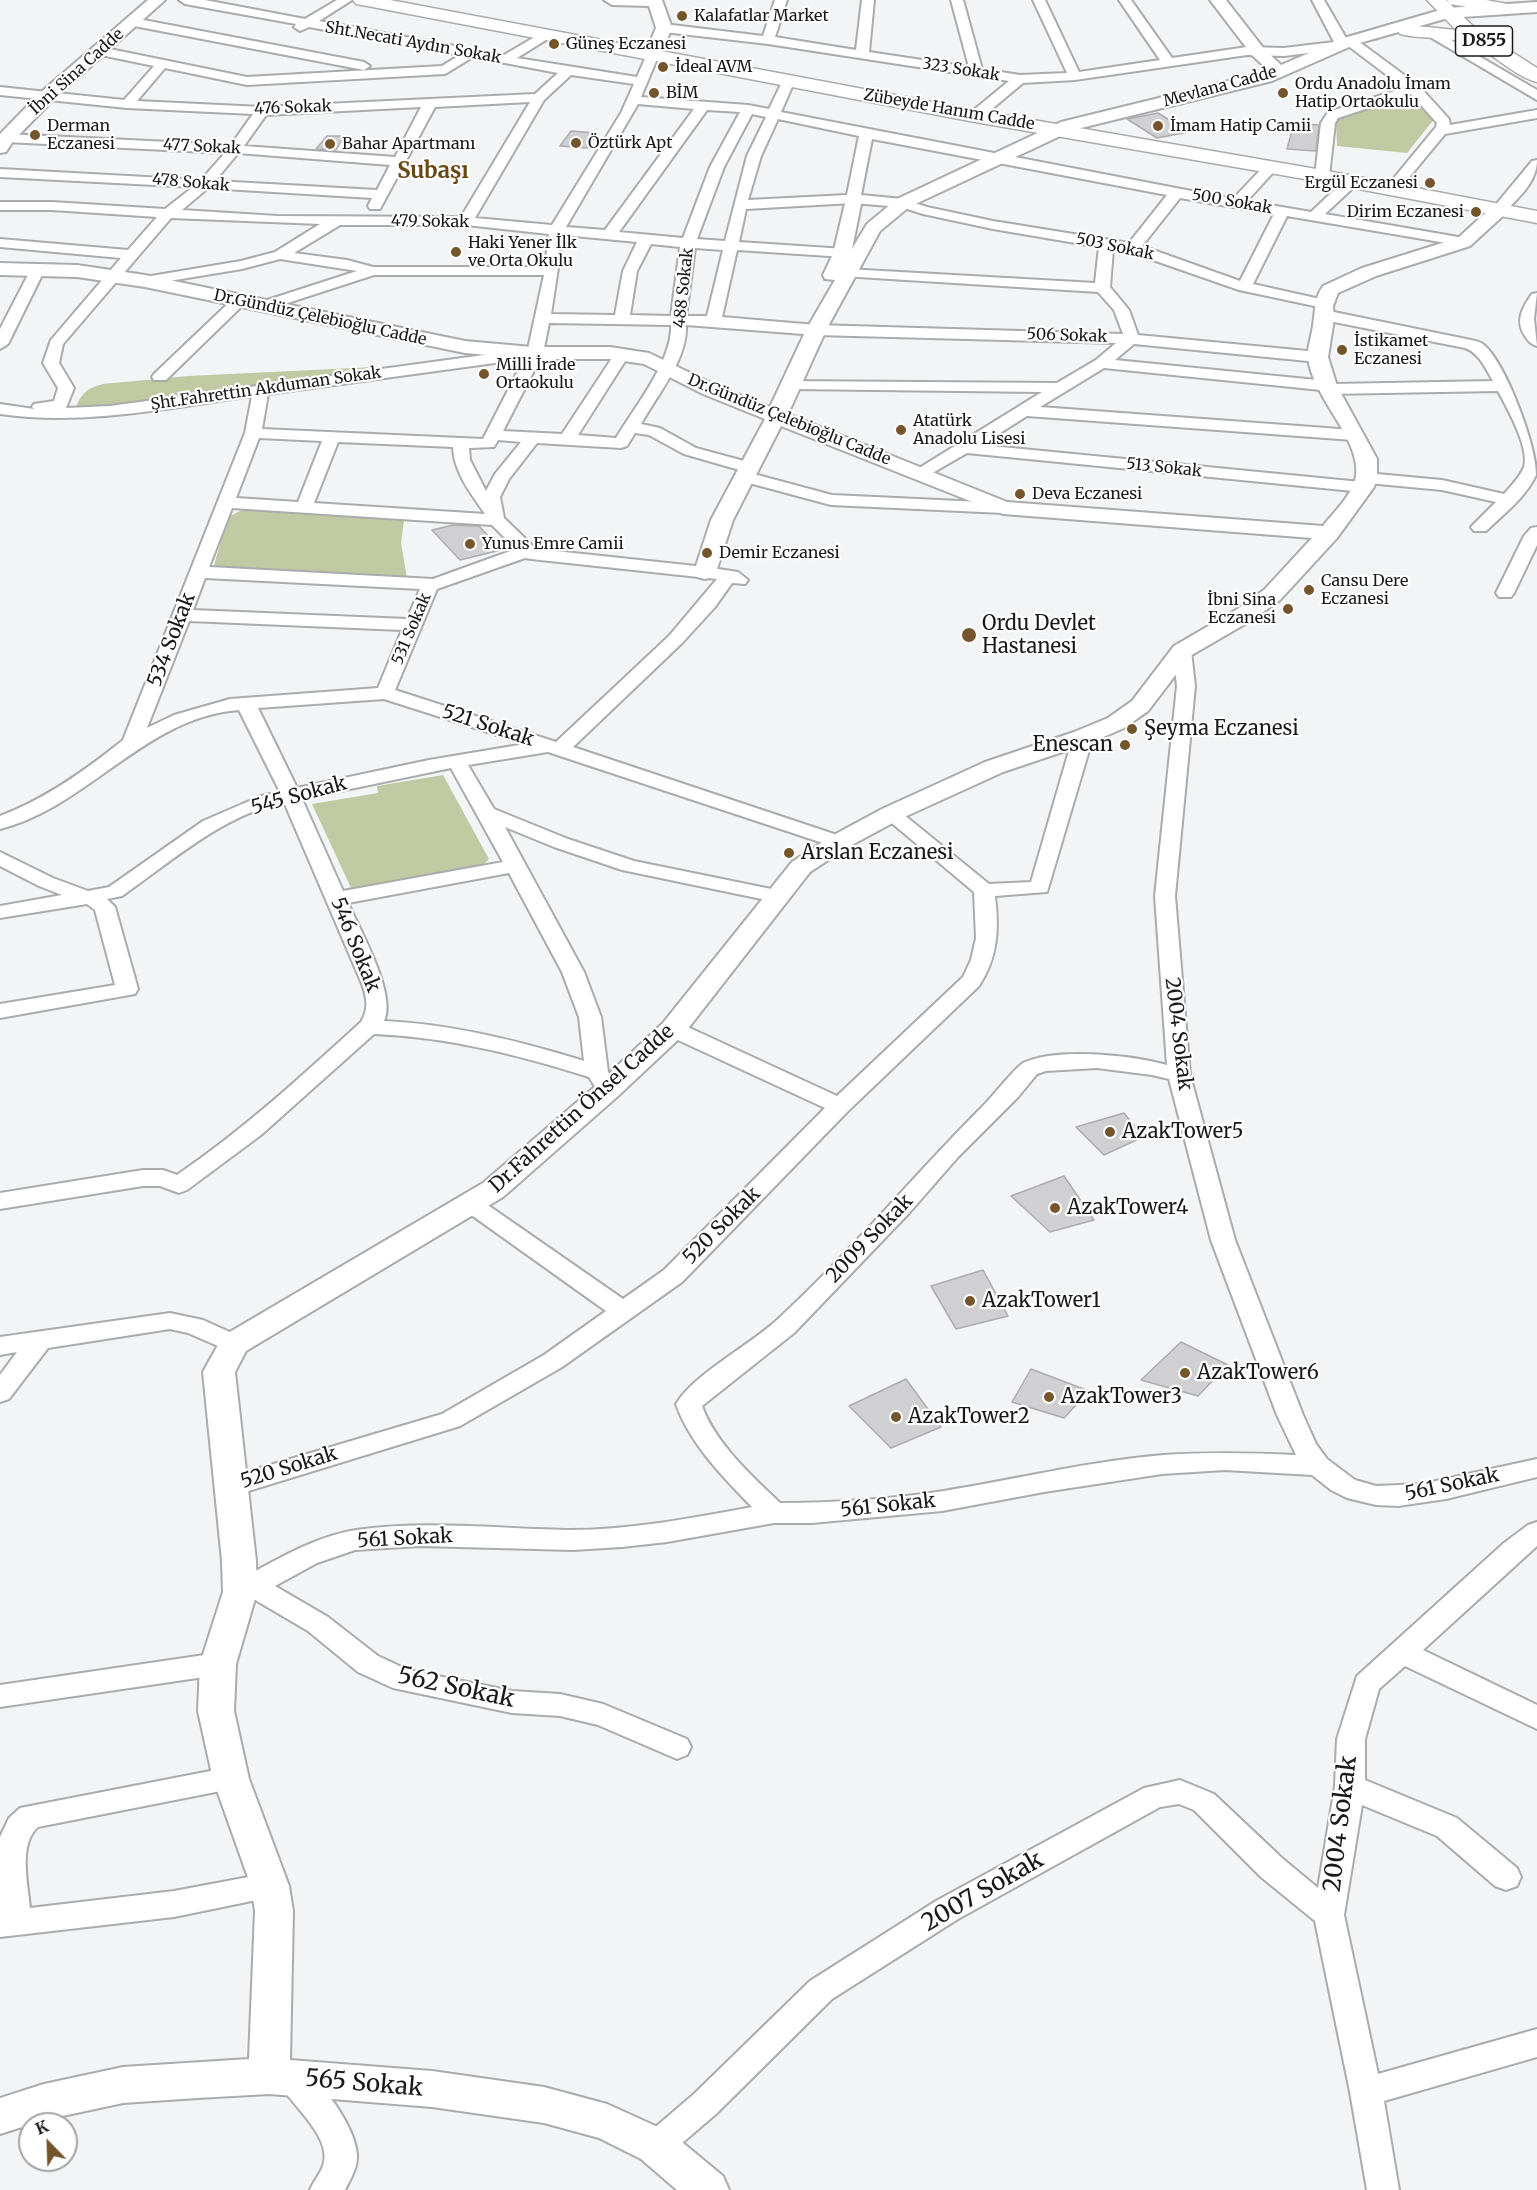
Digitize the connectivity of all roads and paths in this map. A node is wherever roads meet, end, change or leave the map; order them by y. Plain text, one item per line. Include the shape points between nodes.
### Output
1 (158, 0) edge
2 (186, 0) edge
3 (346, 0) edge
4 (362, 0) edge
5 (612, 0) edge
6 (781, 0) edge
7 (868, 0) edge
8 (957, 0) edge
9 (1040, 0) edge
10 (1125, 0) edge
11 (1218, 0) edge
12 (1318, 0) edge
13 (1422, 0) edge
14 (654, 1) edge
15 (385, 2) edge
16 (1537, 9) edge
17 (1503, 11) junction
18 (1463, 15) edge
19 (133, 22) junction
20 (306, 24) junction
21 (664, 28) junction
22 (1394, 30) junction
23 (1429, 31) junction
24 (545, 35) junction
25 (768, 40) junction
26 (1345, 43) junction
27 (265, 47) junction
28 (100, 51) junction
29 (1258, 52) junction
30 (471, 53) junction
31 (653, 54) junction
32 (862, 54) junction
33 (505, 60) junction
34 (1168, 62) junction
35 (163, 63) junction
36 (1537, 64) edge
37 (568, 71) junction
38 (976, 71) junction
39 (1279, 72) junction
40 (399, 73) junction
41 (220, 75) junction
42 (1075, 76) junction
43 (1537, 76) edge
44 (789, 80) junction
45 (1020, 80) junction
46 (641, 81) junction
47 (1414, 89) junction
48 (0, 92) edge
49 (1537, 96) edge
50 (46, 98) junction
51 (539, 98) junction
52 (633, 100) junction
53 (430, 103) junction
54 (127, 104) junction
55 (703, 106) junction
56 (187, 107) junction
57 (748, 109) junction
58 (262, 111) junction
59 (773, 114) junction
60 (1537, 114) edge
61 (975, 116) junction
62 (1057, 130) junction
63 (1441, 131) junction
64 (866, 134) junction
65 (3, 143) edge
66 (235, 149) junction
67 (1000, 159) junction
68 (398, 161) junction
69 (1537, 164) edge
70 (1271, 167) junction
71 (0, 173) edge
72 (1322, 176) junction
73 (1351, 182) junction
74 (204, 185) junction
75 (1392, 189) junction
76 (1176, 193) junction
77 (381, 194) junction
78 (853, 199) junction
79 (903, 203) junction
80 (1237, 203) junction
81 (740, 204) junction
82 (0, 206) edge
83 (1499, 210) junction
84 (1282, 211) junction
85 (167, 214) junction
86 (1315, 216) junction
87 (1537, 217) edge
88 (305, 221) junction
89 (336, 221) junction
90 (368, 221) junction
91 (466, 221) junction
92 (558, 230) junction
93 (609, 235) junction
94 (646, 239) junction
95 (1464, 242) junction
96 (0, 243) edge
97 (688, 243) junction
98 (1106, 243) junction
99 (730, 246) junction
100 (1133, 248) junction
101 (851, 254) junction
102 (133, 255) junction
103 (280, 255) junction
104 (0, 269) edge
105 (38, 269) junction
106 (373, 271) junction
107 (552, 272) junction
108 (847, 273) junction
109 (113, 276) junction
110 (145, 281) junction
111 (1244, 287) junction
112 (1102, 288) junction
113 (1537, 297) edge
114 (240, 300) junction
115 (266, 305) junction
116 (1324, 310) junction
117 (542, 318) junction
118 (622, 320) junction
119 (678, 321) junction
120 (714, 321) junction
121 (816, 330) junction
122 (1131, 339) junction
123 (1537, 341) edge
124 (0, 344) edge
125 (533, 353) junction
126 (621, 355) junction
127 (1318, 357) junction
128 (1101, 363) junction
129 (666, 368) junction
130 (160, 377) dead end
131 (791, 384) junction
132 (1504, 386) junction
133 (1328, 387) junction
134 (1059, 388) junction
135 (261, 390) junction
136 (0, 404) edge
137 (0, 409) edge
138 (1024, 411) junction
139 (777, 415) junction
140 (630, 427) junction
141 (253, 433) junction
142 (1353, 435) junction
143 (332, 436) junction
144 (531, 439) junction
145 (490, 440) junction
146 (567, 440) junction
147 (461, 443) junction
148 (964, 448) junction
149 (746, 472) junction
150 (922, 474) junction
151 (1365, 482) junction
152 (1508, 500) junction
153 (225, 502) junction
154 (304, 507) junction
155 (1003, 508) junction
156 (497, 520) junction
157 (1480, 527) dead end
158 (1537, 532) edge
159 (1329, 533) junction
160 (527, 551) junction
161 (198, 572) junction
162 (705, 572) junction
163 (433, 584) junction
164 (1505, 593) dead end
165 (183, 615) junction
166 (413, 625) junction
167 (1182, 651) junction
168 (385, 693) junction
169 (246, 704) junction
170 (1083, 737) junction
171 (132, 743) junction
172 (554, 747) junction
173 (457, 762) junction
174 (291, 795) junction
175 (488, 813) junction
176 (891, 814) junction
177 (0, 823) edge
178 (839, 842) junction
179 (0, 858) edge
180 (515, 866) junction
181 (984, 890) junction
182 (776, 896) junction
183 (87, 898) junction
184 (336, 899) junction
185 (0, 912) edge
186 (0, 1011) edge
187 (369, 1028) junction
188 (673, 1029) junction
189 (1179, 1075) junction
190 (602, 1081) junction
191 (840, 1106) junction
192 (0, 1201) edge
193 (471, 1204) junction
194 (623, 1311) junction
195 (40, 1340) junction
196 (234, 1344) junction
197 (0, 1346) edge
198 (0, 1394) edge
199 (1318, 1466) junction
200 (1537, 1468) edge
201 (232, 1486) junction
202 (774, 1513) junction
203 (1537, 1532) edge
204 (247, 1589) junction
205 (1402, 1652) junction
206 (218, 1664) junction
207 (0, 1696) edge
208 (1537, 1718) edge
209 (677, 1747) dead end
210 (231, 1779) junction
211 (1350, 1786) junction
212 (1506, 1877) dead end
213 (270, 1886) junction
214 (1329, 1915) junction
215 (8, 1923) edge
216 (1537, 2043) edge
217 (280, 2077) junction
218 (1366, 2092) junction
219 (0, 2116) edge
220 (656, 2146) junction
221 (326, 2190) edge
222 (708, 2190) edge
223 (1383, 2190) edge

1 - 19 street, İbni Sina Cadde
2 - 20 street, Sht.Necati Aydın Sokak
3 - 20 street
4 - 15 main road, Zübeyde Hanım Cadde
5 - 14 street
6 - 25 street
7 - 32 street
8 - 38 street
9 - 42 street
10 - 34 street
11 - 29 street
12 - 26 street
13 - 22 main road via 1417,12
14 - 21 street
15 - 24 main road, Zübeyde Hanım Cadde
16 - 17 street
17 - 18 main road
17 - 18 main road
18 - 22 street, Mevlana Cadde
18 - 23 main road
18 - 36 main road, D855
18 - 43 main road, D855
19 - 27 street
19 - 28 street, İbni Sina Cadde
20 - 27 street
20 - 30 street, Sht.Necati Aydın Sokak
21 - 25 street, 323 Sokak
21 - 31 street
22 - 23 main road
22 - 26 street, Mevlana Cadde
23 - 49 street
24 - 31 main road, Zübeyde Hanım Cadde
24 - 33 street
25 - 32 street, 323 Sokak
26 - 29 street, 323 Sokak
26 - 39 street, Mevlana Cadde
26 - 47 street
27 - 40 street
28 - 35 street
28 - 50 street, İbni Sina Cadde
29 - 34 street, 323 Sokak
29 - 39 street
30 - 33 street, Sht.Necati Aydın Sokak
30 - 40 street via 446,70
31 - 44 main road, Zübeyde Hanım Cadde
31 - 46 street
32 - 38 street, 323 Sokak
33 - 37 street, Sht.Necati Aydın Sokak
34 - 42 street, 323 Sokak
35 - 41 street
35 - 54 street
37 - 46 street, Sht.Necati Aydın Sokak
37 - 51 street
38 - 45 street, 323 Sokak
39 - 62 street, Mevlana Cadde
40 - 41 street via 247,81
41 - 56 street
42 - 45 street, 323 Sokak
44 - 59 street
44 - 61 main road, Zübeyde Hanım Cadde
45 - 61 street
46 - 52 street
47 - 63 street via 1444,122
47 - 72 street via 1333,115 1328,123
48 - 50 street, 476 Sokak
50 - 54 street, 476 Sokak
50 - 65 street, İbni Sina Cadde
51 - 53 street, 476 Sokak
51 - 91 street
52 - 55 street, 500 Sokak
52 - 92 street
53 - 58 street, 476 Sokak
53 - 68 street
54 - 56 street, 476 Sokak
55 - 57 street, 500 Sokak
55 - 93 street
56 - 58 street, 476 Sokak
57 - 59 street, 500 Sokak
57 - 97 street, 488 Sokak via 717,167
58 - 66 street
59 - 64 street, 500 Sokak
59 - 81 street via 754,156
60 - 63 street
61 - 62 main road, Zübeyde Hanım Cadde
62 - 67 street, Mevlana Cadde
62 - 70 main road, Zübeyde Hanım Cadde
63 - 75 street
64 - 67 street, 500 Sokak
64 - 78 street
65 - 66 street, 477 Sokak
66 - 68 street, 477 Sokak
66 - 74 street
67 - 76 street, 500 Sokak
67 - 79 street, Mevlana Cadde
68 - 77 street
69 - 83 street
70 - 72 main road, Zübeyde Hanım Cadde
70 - 80 street
71 - 74 street, 478 Sokak
72 - 73 main road, Zübeyde Hanım Cadde
73 - 75 main road, Zübeyde Hanım Cadde
73 - 86 street
74 - 77 street, 478 Sokak
74 - 85 street
75 - 83 main road, Zübeyde Hanım Cadde
76 - 80 street, 500 Sokak
76 - 100 street
77 - 90 street
78 - 79 street, 503 Sokak
78 - 81 street, 503 Sokak
78 - 101 street
79 - 98 street, 503 Sokak via 993,225
79 - 101 street, Mevlana Cadde via 873,228
80 - 84 street, 500 Sokak
81 - 99 street
82 - 85 street, 479 Sokak
83 - 87 main road, Zübeyde Hanım Cadde
83 - 95 street
84 - 86 street, 500 Sokak
84 - 111 street
85 - 88 street, 479 Sokak
85 - 102 street
86 - 95 street, 500 Sokak
88 - 89 street, 479 Sokak
88 - 103 street
89 - 90 street, 479 Sokak
89 - 103 street
90 - 91 street, 479 Sokak
91 - 92 street, 479 Sokak
92 - 93 street, 479 Sokak
92 - 107 street
93 - 94 street, 479 Sokak
94 - 97 street, 479 Sokak
94 - 118 street via 630,271
95 - 116 street via 1350,279 1330,290
96 - 102 street
97 - 99 street, 479 Sokak
97 - 119 street, 488 Sokak
98 - 100 street, 503 Sokak
98 - 112 street
99 - 101 street, 479 Sokak
99 - 120 street
100 - 111 street, 503 Sokak
101 - 108 street
101 - 121 street via 811,316
102 - 109 street
103 - 106 street
103 - 110 street
104 - 105 street, Dr.Gündüz Çelebioğlu Cadde
105 - 109 street, Dr.Gündüz Çelebioğlu Cadde
105 - 124 street
106 - 107 street
106 - 115 street
107 - 117 street
108 - 112 street
108 - 121 street
109 - 110 street, Dr.Gündüz Çelebioğlu Cadde
109 - 136 street via 56,343 51,363 66,388 60,405
110 - 114 street, Dr.Gündüz Çelebioğlu Cadde
111 - 116 street, 503 Sokak
112 - 122 street via 1121,307
113 - 123 street via 1527,319 1528,329
114 - 115 street, Dr.Gündüz Çelebioğlu Cadde
114 - 130 street
115 - 125 street, Dr.Gündüz Çelebioğlu Cadde via 438,343
116 - 127 street
116 - 132 street, 503 Sokak via 1478,348
117 - 118 street, 506 Sokak
117 - 125 street
118 - 119 street, 506 Sokak
119 - 120 street, 506 Sokak
119 - 129 street, 488 Sokak via 679,338
120 - 121 street, 506 Sokak
121 - 122 street, 506 Sokak
121 - 131 street
122 - 127 street, 506 Sokak
122 - 128 street
125 - 126 street, Dr.Gündüz Çelebioğlu Cadde
125 - 135 street, Şht.Fahrettin Akduman Sokak
125 - 145 street
126 - 129 street, Dr.Gündüz Çelebioğlu Cadde via 649,359
126 - 146 street
127 - 133 street
128 - 133 street
128 - 134 street
129 - 139 street, Dr.Gündüz Çelebioğlu Cadde via 710,390
129 - 140 street, 488 Sokak
131 - 134 street
131 - 139 street
132 - 133 street
132 - 152 street via 1526,429 1534,463
133 - 142 street
134 - 138 street
135 - 137 street, Şht.Fahrettin Akduman Sokak via 69,414
135 - 141 street, 534 Sokak
138 - 142 street
138 - 148 street
139 - 149 street
139 - 150 street, Dr.Gündüz Çelebioğlu Cadde
140 - 146 street, 488 Sokak via 621,443
140 - 149 street via 654,431 690,451
141 - 143 street, 488 Sokak
141 - 153 street, 534 Sokak
142 - 151 street via 1367,459
143 - 147 street, 488 Sokak
143 - 154 street
144 - 145 street, 488 Sokak
144 - 146 street, 488 Sokak
144 - 156 street via 501,478 492,497
145 - 147 street, 488 Sokak
147 - 156 street via 469,477
148 - 150 street
148 - 151 street, 513 Sokak
149 - 155 street via 831,500
149 - 162 street via 722,520
150 - 155 street, Dr.Gündüz Çelebioğlu Cadde
151 - 152 street, 513 Sokak via 1442,484
151 - 159 street, Dr.Fahrettin Önsel Cadde
152 - 157 street
153 - 154 street
153 - 161 street, 534 Sokak
154 - 156 street
155 - 159 street, Dr.Gündüz Çelebioğlu Cadde
156 - 160 street
158 - 164 street
159 - 167 street, Dr.Fahrettin Önsel Cadde via 1272,594
160 - 162 street via 542,556
160 - 163 street, 531 Sokak
161 - 163 street
161 - 165 street, 534 Sokak
162 - 172 street via 735,577 598,716
163 - 166 street, 531 Sokak
165 - 166 street
165 - 171 street, 534 Sokak
166 - 168 street, 531 Sokak
167 - 170 street, Dr.Fahrettin Önsel Cadde via 1140,706 1116,723
167 - 189 street, 2004 Sokak via 1186,686 1164,896
168 - 169 street, 521 Sokak
168 - 172 street, 521 Sokak
169 - 171 street, 521 Sokak via 201,711
169 - 174 street, 546 Sokak
170 - 176 street, Dr.Fahrettin Önsel Cadde via 994,767
170 - 181 street via 1040,888
171 - 177 street via 35,810
172 - 173 street, 545 Sokak
172 - 178 street, 521 Sokak
173 - 174 street, 545 Sokak
173 - 175 street
174 - 183 street, 545 Sokak via 268,800 210,825 115,892
174 - 184 street, 546 Sokak
175 - 180 street
175 - 182 street via 629,866
176 - 178 street, Dr.Fahrettin Önsel Cadde
176 - 181 street
178 - 182 street, Dr.Fahrettin Önsel Cadde via 801,867
179 - 183 street
180 - 184 street
180 - 190 street via 573,972 590,1017
181 - 191 street, 520 Sokak via 988,920 981,968
182 - 188 street, Dr.Fahrettin Önsel Cadde
183 - 185 street, 545 Sokak
183 - 186 street via 105,907 127,989
184 - 187 street, 546 Sokak via 377,997 378,1016
187 - 190 street via 405,1028 450,1035
187 - 192 street via 215,1162 179,1185 163,1178 143,1178
188 - 190 street, Dr.Fahrettin Önsel Cadde
188 - 191 street
189 - 199 street, 2004 Sokak via 1223,1240 1290,1415
189 - 202 street, 2009 Sokak via 1097,1061 1044,1064 1029,1069 785,1327 698,1394 689,1404 702,1432
190 - 193 street, Dr.Fahrettin Önsel Cadde via 493,1190
191 - 194 street, 520 Sokak via 673,1276
193 - 194 street
193 - 196 street, Dr.Fahrettin Önsel Cadde
194 - 201 street, 520 Sokak via 553,1361 451,1420
195 - 196 street via 170,1321 194,1326
195 - 197 street
195 - 198 street
196 - 201 street via 219,1372
199 - 200 street, 561 Sokak via 1356,1491 1394,1497
199 - 202 street, 561 Sokak via 1225,1461 1162,1465 942,1501
201 - 204 street via 239,1561
202 - 204 street, 561 Sokak via 622,1537 573,1540 420,1536 355,1540 307,1556
203 - 205 street, 2004 Sokak
204 - 206 street
204 - 209 street, 562 Sokak via 318,1624 368,1664 394,1677 496,1700 560,1705 603,1715
205 - 208 street
205 - 211 street, 2004 Sokak via 1367,1684 1351,1739
206 - 207 street
206 - 210 street via 216,1711
210 - 213 street
210 - 215 street via 30,1817 19,1827 15,1838
211 - 212 street via 1447,1827
211 - 214 street, 2004 Sokak
213 - 215 street via 174,1904
213 - 217 street
214 - 218 street, 2004 Sokak
214 - 220 street, 2007 Sokak via 1272,1868 1204,1802 1180,1792 1154,1796 947,1910 821,1990 705,2104
216 - 218 street
217 - 219 street, 565 Sokak via 123,2085
217 - 220 street, 565 Sokak via 432,2089 544,2105 607,2122
217 - 221 street via 324,2116 337,2138 340,2164
218 - 223 street, 2004 Sokak
220 - 222 street, 565 Sokak

